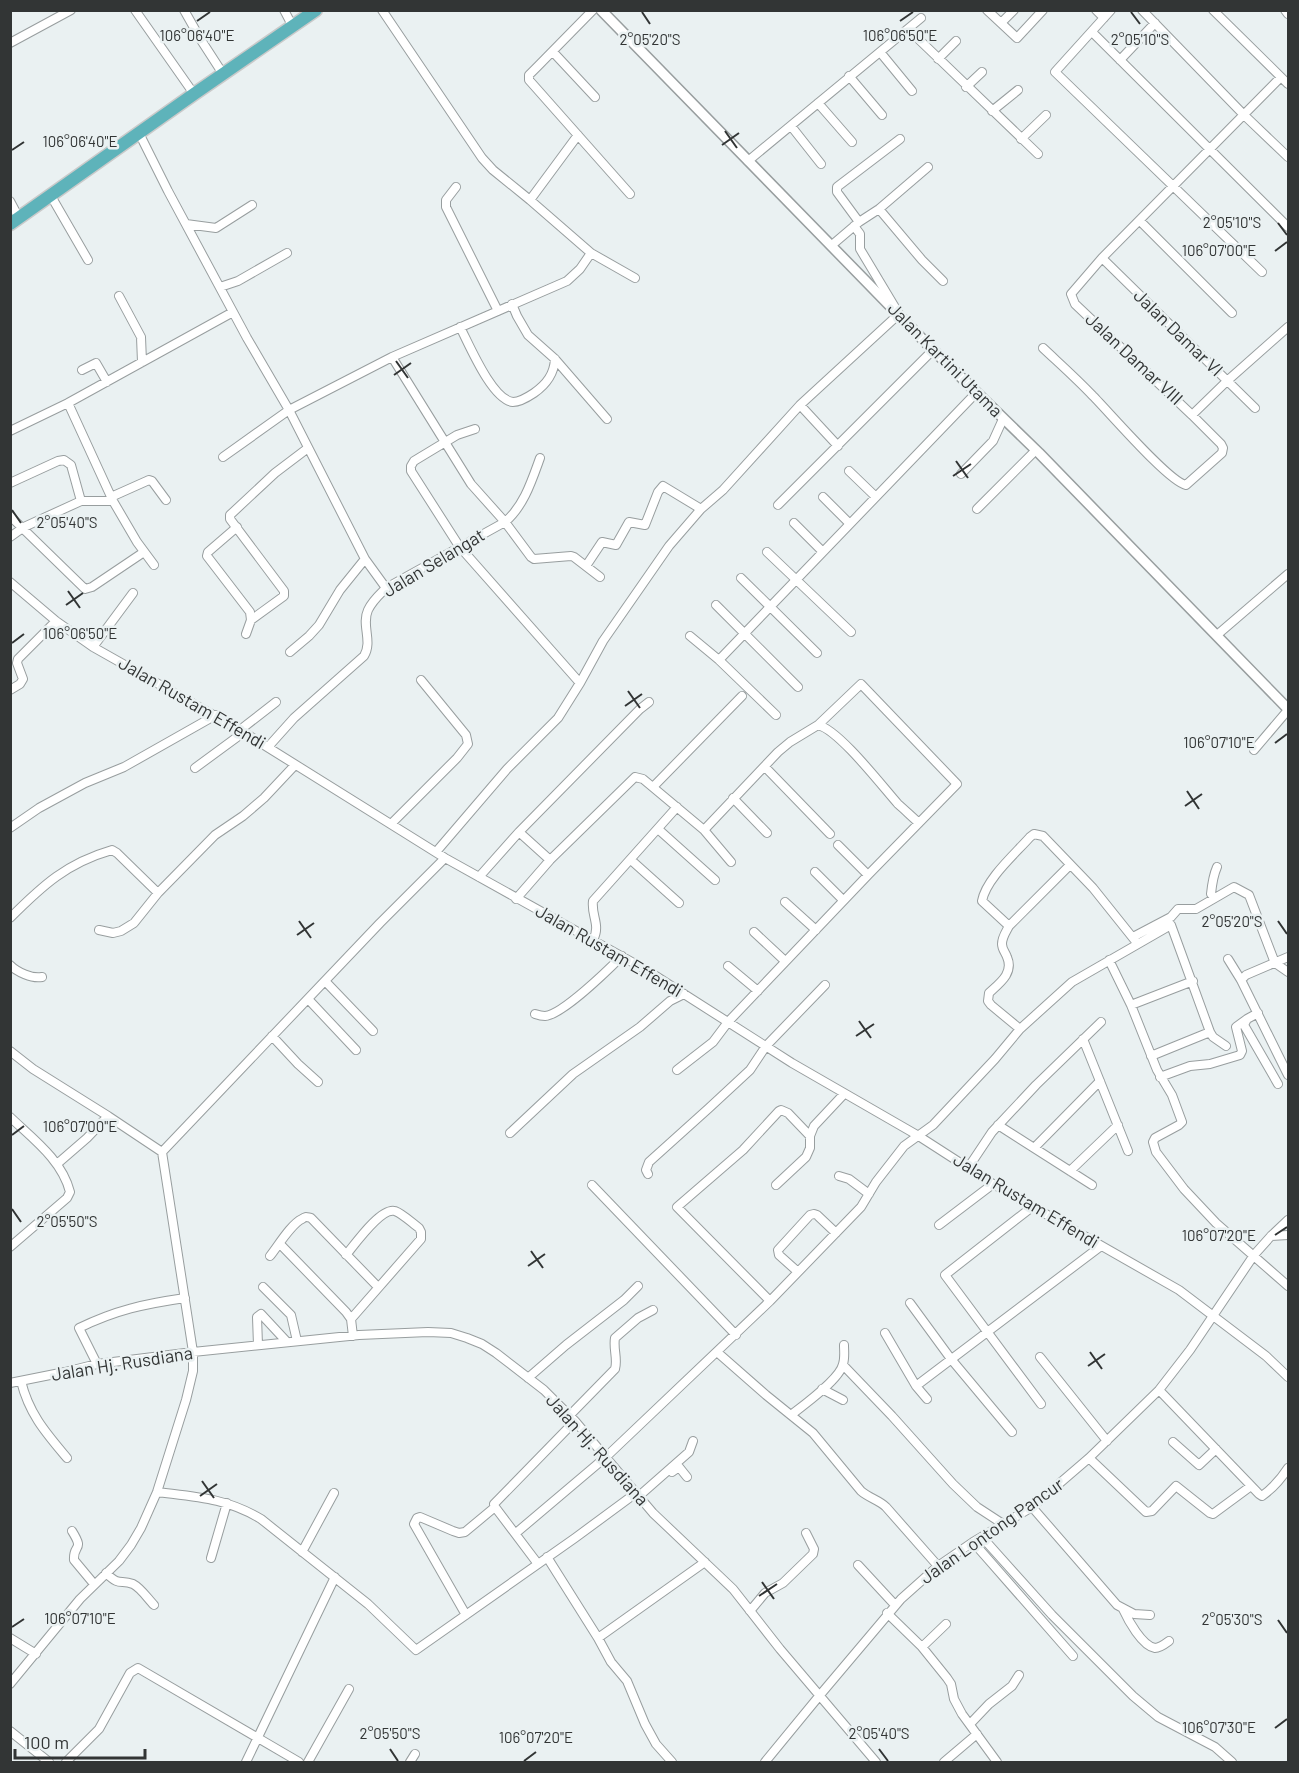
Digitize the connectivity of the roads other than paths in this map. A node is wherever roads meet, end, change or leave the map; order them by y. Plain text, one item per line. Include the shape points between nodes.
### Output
1 (71, 10) edge
2 (135, 10) edge
3 (184, 10) edge
4 (284, 10) edge
5 (316, 10) edge
6 (382, 10) edge
7 (593, 10) edge
8 (601, 10) edge
9 (987, 10) edge
10 (1014, 10) edge
11 (1043, 10) edge
12 (1096, 10) edge
13 (1111, 10) edge
14 (1142, 10) edge
15 (1213, 10) edge
16 (1285, 10) edge
17 (1288, 14) edge
18 (921, 18) dead end
19 (1104, 18) junction
20 (1001, 23) junction
21 (1155, 23) junction
22 (292, 27) junction
23 (908, 29) junction
24 (1092, 32) junction
25 (956, 41) dead end
26 (10, 43) edge
27 (553, 52) junction
28 (880, 52) junction
29 (938, 59) junction
30 (1120, 60) junction
31 (982, 72) dead end
32 (223, 74) junction
33 (849, 76) junction
34 (1281, 77) junction
35 (1288, 84) edge
36 (966, 87) junction
37 (1018, 90) dead end
38 (912, 91) dead end
39 (194, 94) junction
40 (595, 97) dead end
41 (818, 103) junction
42 (992, 111) junction
43 (882, 115) dead end
44 (1046, 115) dead end
45 (1244, 115) junction
46 (791, 126) junction
47 (139, 133) junction
48 (578, 135) junction
49 (900, 139) dead end
50 (1021, 139) junction
51 (852, 142) dead end
52 (1210, 150) junction
53 (1038, 154) dead end
54 (1288, 157) edge
55 (748, 161) junction
56 (821, 164) dead end
57 (928, 167) dead end
58 (456, 187) dead end
59 (1174, 187) junction
60 (630, 194) dead end
61 (51, 196) junction
62 (530, 200) junction
63 (10, 201) edge
64 (252, 205) dead end
65 (879, 209) junction
66 (15, 221) edge
67 (1140, 221) junction
68 (186, 224) junction
69 (856, 224) junction
70 (1288, 227) edge
71 (832, 244) junction
72 (287, 253) dead end
73 (591, 253) junction
74 (1102, 258) junction
75 (88, 260) dead end
76 (1262, 272) dead end
77 (634, 278) dead end
78 (943, 281) dead end
79 (220, 286) junction
80 (119, 296) dead end
81 (512, 304) junction
82 (498, 310) junction
83 (233, 312) junction
84 (1232, 313) dead end
85 (899, 314) junction
86 (460, 327) junction
87 (1288, 327) edge
88 (1043, 348) dead end
89 (933, 350) junction
90 (392, 357) junction
91 (555, 358) junction
92 (142, 362) junction
93 (82, 370) dead end
94 (1227, 381) junction
95 (107, 382) junction
96 (976, 393) junction
97 (68, 404) junction
98 (800, 405) junction
99 (1255, 408) dead end
100 (289, 410) junction
101 (1192, 415) junction
102 (607, 419) dead end
103 (1003, 419) junction
104 (475, 429) dead end
105 (10, 431) edge
106 (445, 442) junction
107 (837, 446) junction
108 (308, 448) junction
109 (1036, 450) junction
110 (223, 457) dead end
111 (540, 458) dead end
112 (849, 471) dead end
113 (961, 474) dead end
114 (10, 483) edge
115 (876, 496) junction
116 (823, 497) dead end
117 (112, 499) junction
118 (166, 500) dead end
119 (81, 501) junction
120 (778, 505) dead end
121 (701, 509) junction
122 (977, 509) dead end
123 (10, 516) edge
124 (505, 522) junction
125 (794, 523) dead end
126 (850, 524) junction
127 (24, 527) junction
128 (237, 527) junction
129 (10, 537) edge
130 (459, 546) junction
131 (144, 552) junction
132 (767, 552) dead end
133 (823, 552) junction
134 (364, 558) junction
135 (154, 566) dead end
136 (586, 566) junction
137 (1288, 574) edge
138 (600, 577) dead end
139 (741, 578) dead end
140 (796, 580) junction
141 (10, 582) edge
142 (386, 588) junction
143 (133, 593) dead end
144 (716, 605) dead end
145 (771, 607) junction
146 (251, 620) junction
147 (56, 621) junction
148 (851, 632) dead end
149 (246, 634) dead end
150 (744, 634) junction
151 (1217, 635) junction
152 (690, 636) dead end
153 (93, 646) junction
154 (290, 652) dead end
155 (817, 653) dead end
156 (719, 660) junction
157 (421, 680) dead end
158 (580, 683) junction
159 (798, 687) dead end
160 (10, 690) edge
161 (742, 696) dead end
162 (276, 702) dead end
163 (649, 702) dead end
164 (1288, 710) edge
165 (216, 715) junction
166 (776, 715) dead end
167 (818, 725) junction
168 (242, 731) junction
169 (268, 747) junction
170 (1254, 750) dead end
171 (295, 765) junction
172 (765, 767) junction
173 (195, 768) dead end
174 (653, 787) junction
175 (733, 798) junction
176 (676, 807) junction
177 (919, 823) junction
178 (392, 824) junction
179 (10, 828) edge
180 (658, 829) junction
181 (704, 830) junction
182 (519, 832) junction
183 (767, 833) dead end
184 (830, 834) dead end
185 (838, 845) dead end
186 (436, 852) junction
187 (446, 858) junction
188 (550, 860) junction
189 (631, 860) junction
190 (730, 862) dead end
191 (1070, 865) junction
192 (1217, 867) dead end
193 (815, 872) dead end
194 (868, 875) junction
195 (479, 877) junction
196 (715, 880) dead end
197 (158, 893) junction
198 (1214, 897) junction
199 (516, 899) junction
200 (843, 900) junction
201 (785, 902) dead end
202 (679, 903) dead end
203 (10, 918) edge
204 (1009, 926) junction
205 (99, 930) dead end
206 (816, 930) junction
207 (754, 932) dead end
208 (593, 940) junction
209 (1135, 940) junction
210 (622, 956) junction
211 (1288, 957) edge
212 (1228, 958) dead end
213 (1109, 960) junction
214 (785, 961) junction
215 (1275, 963) junction
216 (10, 965) edge
217 (728, 966) dead end
218 (1288, 972) edge
219 (42, 977) dead end
220 (1242, 980) junction
221 (325, 981) junction
222 (1193, 981) junction
223 (825, 985) dead end
224 (758, 991) junction
225 (684, 994) junction
226 (308, 999) junction
227 (1131, 1005) junction
228 (1257, 1013) junction
229 (535, 1014) dead end
230 (1247, 1019) junction
231 (728, 1022) junction
232 (1101, 1022) dead end
233 (1020, 1029) junction
234 (373, 1031) dead end
235 (1210, 1032) junction
236 (272, 1036) junction
237 (1083, 1039) junction
238 (766, 1046) junction
239 (1226, 1046) dead end
240 (356, 1050) dead end
241 (10, 1052) edge
242 (1151, 1056) junction
243 (677, 1070) dead end
244 (1288, 1072) edge
245 (1160, 1077) junction
246 (1100, 1081) junction
247 (318, 1082) dead end
248 (1278, 1084) dead end
249 (844, 1094) junction
250 (108, 1116) junction
251 (10, 1117) edge
252 (998, 1125) junction
253 (1118, 1125) junction
254 (510, 1133) dead end
255 (810, 1136) junction
256 (917, 1136) junction
257 (1034, 1148) junction
258 (1128, 1150) dead end
259 (162, 1152) junction
260 (57, 1164) junction
261 (968, 1168) junction
262 (1070, 1171) junction
263 (648, 1174) dead end
264 (839, 1176) dead end
265 (993, 1184) junction
266 (592, 1185) dead end
267 (776, 1185) dead end
268 (1092, 1185) dead end
269 (869, 1194) junction
270 (1032, 1207) junction
271 (1288, 1220) edge
272 (939, 1225) dead end
273 (836, 1233) junction
274 (1288, 1235) edge
275 (1271, 1236) junction
276 (280, 1244) junction
277 (1101, 1246) junction
278 (10, 1247) edge
279 (346, 1254) junction
280 (1254, 1255) junction
281 (270, 1256) dead end
282 (798, 1272) junction
283 (638, 1286) dead end
284 (1288, 1286) edge
285 (263, 1287) dead end
286 (378, 1287) junction
287 (184, 1298) junction
288 (767, 1303) junction
289 (910, 1304) dead end
290 (653, 1310) dead end
291 (1213, 1314) junction
292 (351, 1319) junction
293 (987, 1332) junction
294 (885, 1333) dead end
295 (736, 1335) junction
296 (353, 1336) junction
297 (297, 1341) junction
298 (287, 1342) junction
299 (258, 1345) junction
300 (844, 1345) dead end
301 (193, 1352) junction
302 (717, 1352) junction
303 (1040, 1356) dead end
304 (951, 1359) junction
305 (97, 1364) junction
306 (839, 1372) junction
307 (1288, 1377) edge
308 (528, 1378) junction
309 (21, 1381) junction
310 (10, 1383) edge
311 (916, 1386) junction
312 (822, 1389) junction
313 (1159, 1390) junction
314 (927, 1399) dead end
315 (843, 1400) dead end
316 (1041, 1404) dead end
317 (791, 1415) junction
318 (572, 1418) junction
319 (1012, 1432) dead end
320 (693, 1441) dead end
321 (1107, 1441) junction
322 (1173, 1442) dead end
323 (1216, 1449) junction
324 (607, 1456) junction
325 (67, 1458) dead end
326 (1089, 1458) junction
327 (1288, 1468) edge
328 (687, 1477) dead end
329 (1251, 1486) junction
330 (157, 1492) junction
331 (334, 1493) dead end
332 (638, 1496) junction
333 (227, 1503) junction
334 (495, 1507) junction
335 (1032, 1507) junction
336 (1001, 1526) junction
337 (72, 1531) dead end
338 (516, 1533) junction
339 (806, 1533) dead end
340 (983, 1536) junction
341 (973, 1542) junction
342 (302, 1552) junction
343 (547, 1557) junction
344 (211, 1558) dead end
345 (705, 1562) junction
346 (538, 1564) junction
347 (858, 1565) dead end
348 (938, 1566) junction
349 (106, 1573) junction
350 (335, 1578) junction
351 (94, 1584) junction
352 (154, 1605) dead end
353 (895, 1605) junction
354 (1122, 1609) junction
355 (750, 1611) junction
356 (887, 1613) junction
357 (466, 1615) junction
358 (1150, 1615) dead end
359 (946, 1624) dead end
360 (10, 1638) edge
361 (598, 1638) junction
362 (1169, 1641) dead end
363 (922, 1647) junction
364 (36, 1654) junction
365 (1073, 1656) dead end
366 (1019, 1675) dead end
367 (10, 1684) edge
368 (349, 1689) dead end
369 (820, 1695) junction
370 (970, 1724) junction
371 (10, 1731) edge
372 (977, 1734) junction
373 (257, 1739) junction
374 (415, 1754) dead end
375 (49, 1762) edge
376 (66, 1762) edge
377 (246, 1762) edge
378 (299, 1762) edge
379 (308, 1762) edge
380 (410, 1762) edge
381 (672, 1762) edge
382 (765, 1762) edge
383 (876, 1762) edge
384 (944, 1762) edge
385 (997, 1762) edge
386 (1232, 1762) edge

1 - 26 street
2 - 39 street
3 - 32 street
4 - 22 street
5 - 22 highway
6 - 62 street via 482,158
7 - 27 street
8 - 55 street, Jalan Kartini Utama
9 - 20 street
10 - 20 street
11 - 20 street via 1017,38
12 - 19 street
13 - 19 street
14 - 21 street
15 - 34 street
16 - 17 street
18 - 23 street
19 - 24 street
21 - 30 street
21 - 45 street
22 - 32 highway
23 - 28 street
23 - 29 street
24 - 30 street
24 - 59 street via 1054,72
25 - 29 street
27 - 40 street
27 - 48 street via 529,75 529,80
28 - 33 street
28 - 38 street
29 - 36 street
30 - 52 street
31 - 36 street
32 - 39 highway
33 - 41 street
33 - 43 street
34 - 35 street
34 - 45 street
36 - 42 street
37 - 42 street
39 - 47 highway
41 - 46 street
41 - 51 street
42 - 50 street
44 - 50 street
45 - 52 street
45 - 54 street
46 - 55 street
46 - 56 street
47 - 61 highway
47 - 68 street
48 - 60 street
48 - 62 street
49 - 69 street via 836,189
50 - 53 street
52 - 59 street
52 - 70 street
55 - 71 street, Jalan Kartini Utama
57 - 65 street
58 - 82 street via 446,200 446,207
59 - 67 street
59 - 76 street
61 - 66 highway
61 - 75 street
62 - 73 street
63 - 66 street
64 - 68 street via 216,228
65 - 69 street
65 - 78 street
67 - 74 street
67 - 84 street
68 - 79 street
69 - 71 street
69 - 85 street via 860,249
71 - 85 street, Jalan Kartini Utama
72 - 79 street via 238,281
73 - 77 street
73 - 81 street via 567,280
74 - 94 street, Jalan Damar VI
74 - 101 street, Jalan Damar VIII via 1071,294 1072,299
79 - 83 street
80 - 92 street via 141,337
81 - 82 street
81 - 91 street via 528,335
82 - 86 street
83 - 92 street
83 - 100 street
85 - 89 street, Jalan Kartini Utama
85 - 98 street
86 - 90 street
86 - 91 street via 488,379 508,400 515,402 544,387
87 - 94 street
88 - 101 street, Jalan Damar VIII via 1182,485 1223,450
89 - 96 street, Jalan Kartini Utama
89 - 107 street
90 - 100 street
90 - 106 street
91 - 102 street
92 - 95 street
93 - 95 street via 96,363
94 - 99 street, Jalan Damar VI
94 - 101 street
95 - 97 street
96 - 103 street, Jalan Kartini Utama
96 - 115 street
97 - 105 street
97 - 117 street
98 - 107 street
98 - 121 street
100 - 108 street
100 - 110 street
103 - 109 street, Jalan Kartini Utama
103 - 113 street via 993,441
104 - 106 street
106 - 124 street via 471,484
106 - 130 street via 414,461 411,471
107 - 120 street
108 - 128 street via 232,512 230,517
108 - 134 street
109 - 122 street
109 - 151 street, Jalan Kartini Utama
111 - 124 street via 528,491
112 - 115 street
114 - 119 street via 64,460 71,465
115 - 126 street
116 - 126 street
117 - 118 street via 149,480
117 - 119 street
117 - 131 street
119 - 127 street
121 - 136 street via 663,486 646,524 629,522 618,543 602,542
121 - 158 street via 669,546 608,633
123 - 127 street
124 - 130 street, Jalan Selangat
124 - 136 street via 531,557 571,556
125 - 133 street
126 - 133 street
127 - 129 street
127 - 131 street via 85,589
128 - 146 street via 207,556 246,606
128 - 146 street via 284,591 284,596
130 - 142 street, Jalan Selangat
130 - 158 street
131 - 135 street
132 - 140 street
133 - 140 street
134 - 142 street
134 - 154 street via 319,624
136 - 138 street
137 - 151 street
139 - 145 street
140 - 145 street
140 - 148 street
141 - 147 street, Jalan Rustam Effendi
142 - 169 street, Jalan Selangat via 366,612 369,644 364,656 294,718
143 - 153 street
144 - 150 street
145 - 150 street
145 - 155 street
146 - 149 street
147 - 153 street, Jalan Rustam Effendi
147 - 160 street via 18,659 23,679
150 - 156 street
150 - 159 street
151 - 164 street, Jalan Kartini Utama
152 - 156 street
153 - 165 street, Jalan Rustam Effendi
156 - 166 street
157 - 178 street via 466,735 468,744
158 - 186 street via 558,718 507,769
161 - 174 street
162 - 168 street
163 - 182 street
164 - 170 street
165 - 168 street, Jalan Rustam Effendi
165 - 179 street via 124,767 75,788
167 - 172 street via 790,742
167 - 177 street via 824,726 855,755
167 - 177 street via 861,684 957,784
168 - 169 street, Jalan Rustam Effendi
168 - 173 street
169 - 171 street, Jalan Rustam Effendi
171 - 178 street, Jalan Rustam Effendi
171 - 197 street via 264,798 215,835
172 - 175 street
172 - 184 street
174 - 176 street
174 - 188 street via 635,777
175 - 181 street
175 - 183 street
176 - 180 street
176 - 181 street
177 - 194 street
178 - 186 street, Jalan Rustam Effendi
180 - 189 street
180 - 196 street
181 - 190 street
182 - 188 street
182 - 195 street
185 - 194 street
186 - 187 street, Jalan Rustam Effendi
187 - 195 street, Jalan Rustam Effendi
187 - 221 street
188 - 199 street
189 - 202 street
189 - 208 street via 593,901 597,928
191 - 204 street
191 - 204 street via 1043,836 1030,837 982,898
191 - 209 street
192 - 198 street via 1211,894
193 - 200 street
194 - 200 street
195 - 199 street, Jalan Rustam Effendi
197 - 203 street via 112,850 57,875
197 - 205 street via 134,923 113,933
198 - 209 street via 1196,909 1178,909
198 - 215 street via 1234,887 1249,895
199 - 208 street, Jalan Rustam Effendi
200 - 206 street
201 - 206 street
204 - 233 street via 1002,941 1009,962 1008,973 989,993 988,1000
206 - 214 street
207 - 214 street
208 - 210 street, Jalan Rustam Effendi
209 - 213 street
209 - 222 street via 1171,925
210 - 225 street, Jalan Rustam Effendi
210 - 229 street via 567,1004 545,1016
211 - 215 street
212 - 220 street
213 - 227 street
213 - 233 street via 1072,982
214 - 224 street
215 - 218 street
215 - 220 street
216 - 219 street via 33,978
217 - 224 street
220 - 228 street
221 - 226 street
221 - 234 street
222 - 227 street
222 - 235 street
223 - 238 street
224 - 231 street
225 - 231 street, Jalan Rustam Effendi
225 - 254 street via 573,1074
226 - 236 street
226 - 240 street
227 - 242 street
228 - 230 street
228 - 244 street
230 - 245 street via 1236,1027 1240,1055
230 - 248 street via 1244,1025
231 - 238 street, Jalan Rustam Effendi
231 - 243 street via 713,1042
232 - 237 street
233 - 256 street via 933,1125
235 - 239 street
235 - 242 street
236 - 247 street
236 - 259 street
237 - 246 street
237 - 252 street
238 - 249 street, Jalan Rustam Effendi
238 - 263 street via 750,1070 649,1162
241 - 250 street
242 - 245 street
245 - 280 street via 1182,1122 1155,1138 1156,1152 1216,1223
246 - 253 street
246 - 257 street
249 - 255 street via 814,1126
249 - 256 street, Jalan Rustam Effendi
250 - 259 street
250 - 260 street
251 - 260 street
252 - 257 street
252 - 261 street
253 - 258 street
253 - 262 street
255 - 267 street via 806,1157
255 - 288 street via 788,1113 778,1111 743,1150 677,1207
256 - 261 street, Jalan Rustam Effendi
256 - 269 street via 904,1146
257 - 262 street
259 - 287 street
260 - 278 street via 69,1195
261 - 265 street, Jalan Rustam Effendi
262 - 268 street
264 - 269 street
265 - 270 street, Jalan Rustam Effendi
265 - 272 street
266 - 295 street
269 - 273 street
270 - 277 street, Jalan Rustam Effendi
270 - 293 street via 945,1275
271 - 275 street, Jalan Lontong Pancur
273 - 282 street
273 - 282 street via 817,1215 810,1215 778,1250
274 - 275 street
275 - 280 street, Jalan Lontong Pancur
276 - 279 street via 307,1217
276 - 281 street
276 - 292 street
277 - 291 street, Jalan Rustam Effendi
277 - 293 street
279 - 286 street
279 - 286 street via 387,1212 397,1212 419,1228 421,1239
280 - 284 street
280 - 291 street, Jalan Lontong Pancur
282 - 288 street
283 - 308 street
285 - 297 street via 291,1315
286 - 292 street
287 - 301 street
287 - 305 street via 105,1315 79,1328
288 - 295 street
289 - 304 street
290 - 318 street via 615,1338 615,1369
291 - 307 street, Jalan Rustam Effendi
291 - 313 street, Jalan Lontong Pancur
292 - 296 street
293 - 304 street
293 - 316 street
294 - 311 street
295 - 302 street
296 - 297 street, Jalan Hj. Rusdiana
296 - 308 street, Jalan Hj. Rusdiana via 451,1333 482,1344
297 - 298 street, Jalan Hj. Rusdiana
298 - 299 street, Jalan Hj. Rusdiana
298 - 299 street via 261,1314 257,1317
299 - 301 street, Jalan Hj. Rusdiana
300 - 306 street
301 - 305 street, Jalan Hj. Rusdiana
301 - 330 street via 190,1383
302 - 317 street
302 - 324 street
303 - 321 street
304 - 311 street
304 - 319 street
305 - 309 street, Jalan Hj. Rusdiana
306 - 312 street
306 - 336 street via 892,1416 953,1484
308 - 318 street, Jalan Hj. Rusdiana
309 - 310 street, Jalan Hj. Rusdiana
309 - 325 street via 31,1410
311 - 314 street
312 - 315 street
312 - 317 street
313 - 321 street, Jalan Lontong Pancur
313 - 323 street
317 - 348 street via 813,1433 861,1491 886,1507
318 - 324 street, Jalan Hj. Rusdiana
318 - 334 street
320 - 332 street via 689,1452
321 - 326 street, Jalan Lontong Pancur
322 - 323 street via 1198,1465
323 - 329 street
324 - 332 street, Jalan Hj. Rusdiana
324 - 338 street
326 - 329 street via 1146,1512 1152,1511 1176,1486 1213,1514
326 - 335 street, Jalan Lontong Pancur
327 - 329 street via 1262,1496
328 - 332 street via 679,1467
330 - 333 street
330 - 349 street via 131,1545
331 - 342 street
332 - 343 street
332 - 345 street, Jalan Hj. Rusdiana
333 - 342 street via 249,1512
333 - 344 street
334 - 338 street
334 - 357 street via 465,1532 421,1517 414,1524
335 - 336 street, Jalan Lontong Pancur
335 - 354 street
336 - 340 street, Jalan Lontong Pancur
337 - 351 street via 79,1542 74,1560
338 - 346 street
339 - 355 street via 813,1554 783,1583 765,1593
340 - 341 street, Jalan Lontong Pancur
340 - 386 street via 1052,1615 1133,1696 1158,1717 1215,1747
341 - 348 street, Jalan Lontong Pancur
341 - 365 street
342 - 350 street
343 - 346 street
343 - 361 street
345 - 355 street, Jalan Hj. Rusdiana
345 - 361 street
346 - 357 street
347 - 353 street
348 - 353 street, Jalan Lontong Pancur
349 - 351 street
349 - 352 street via 116,1582 135,1586
350 - 357 street via 416,1650
350 - 373 street
351 - 364 street
353 - 356 street, Jalan Lontong Pancur
354 - 358 street
354 - 362 street via 1132,1627 1152,1647
355 - 369 street, Jalan Hj. Rusdiana
356 - 363 street
356 - 369 street, Jalan Lontong Pancur
359 - 363 street
360 - 364 street
361 - 381 street via 627,1681 656,1744
363 - 370 street via 948,1678 957,1705
364 - 367 street
366 - 370 street
368 - 379 street
369 - 382 street, Jalan Lontong Pancur
369 - 383 street, Jalan Hj. Rusdiana
370 - 372 street
371 - 375 street
372 - 384 street
372 - 385 street
373 - 376 street via 138,1668 130,1673 99,1729
373 - 377 street
373 - 378 street
374 - 380 street

